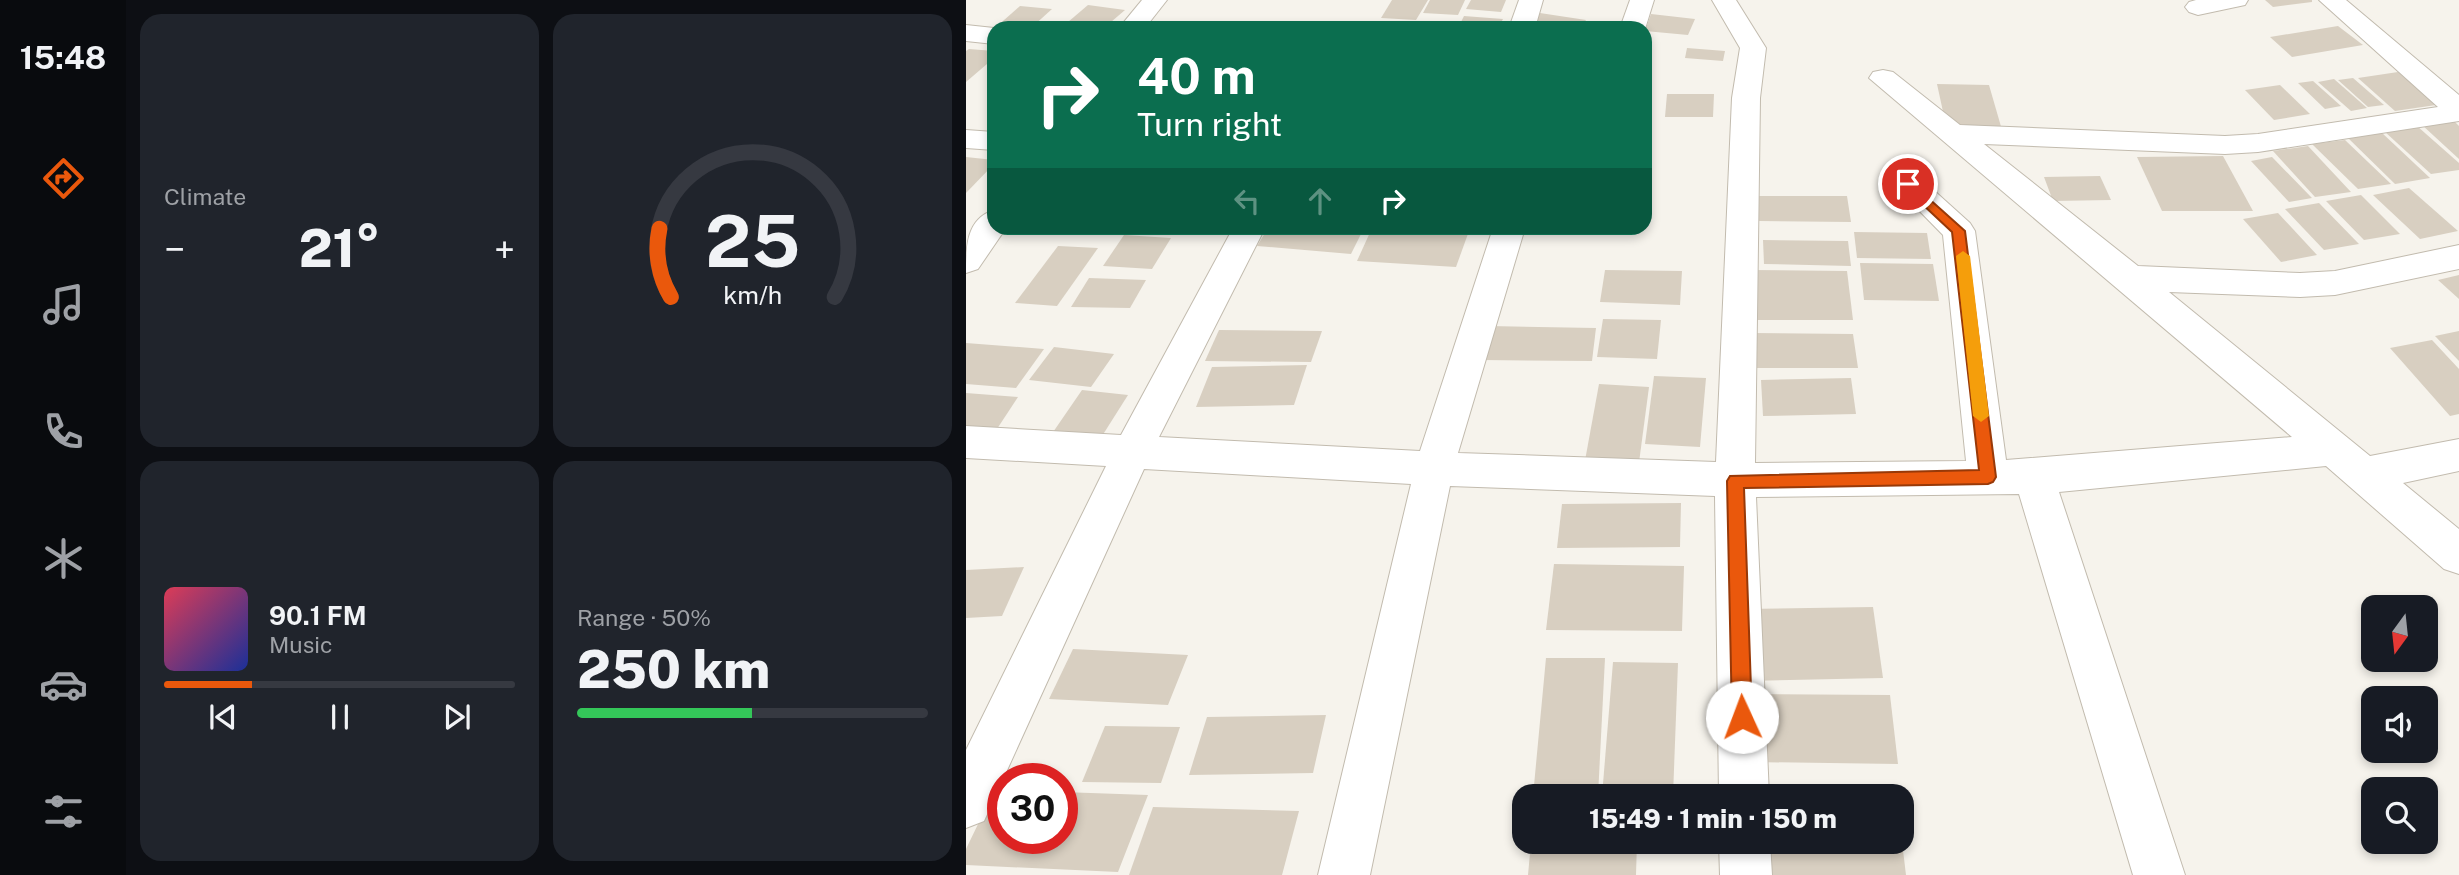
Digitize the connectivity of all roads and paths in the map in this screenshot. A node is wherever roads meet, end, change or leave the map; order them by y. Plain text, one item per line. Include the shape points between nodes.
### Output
1 (1155, 0) edge
2 (1531, 0) edge
3 (1642, 0) edge
4 (1724, 0) edge
5 (2236, 0) edge
6 (2331, 0) edge
7 (2198, 7) dead end
8 (1138, 21) edge
9 (1524, 21) edge
10 (1635, 21) edge
11 (966, 33) edge
12 (987, 35) edge
13 (1882, 78) dead end
14 (2459, 111) edge
15 (1952, 134) junction
16 (966, 139) edge
17 (987, 140) edge
18 (1908, 184) dead end
19 (987, 232) edge
20 (1245, 235) edge
21 (1506, 235) edge
22 (2459, 257) edge
23 (966, 261) edge
24 (2130, 278) junction
25 (966, 442) edge
26 (2335, 449) junction
27 (1133, 450) junction
28 (2459, 455) edge
29 (1434, 470) junction
30 (2365, 474) junction
31 (1988, 477) junction
32 (2034, 477) junction
33 (1735, 481) junction
34 (2459, 555) edge
35 (1744, 784) edge
36 (966, 803) edge
37 (1745, 854) edge
38 (1344, 875) edge
39 (1746, 875) edge
40 (2159, 875) edge

1 - 8 street
2 - 9 street
3 - 10 street
4 - 33 street via 1753,48 1746,98
5 - 7 street
6 - 14 street
11 - 12 street
13 - 15 street
14 - 15 street via 2247,144
15 - 24 street
16 - 17 street
18 - 31 street via 1959,231
19 - 23 street
20 - 27 street
21 - 29 street
22 - 24 street via 2365,278 2312,284
24 - 26 street
25 - 27 street
26 - 30 street
26 - 32 street
27 - 29 street
27 - 36 street
28 - 30 street
29 - 33 street
29 - 38 street
30 - 34 street
31 - 32 street
31 - 33 street
32 - 40 street
33 - 35 street
37 - 39 street

